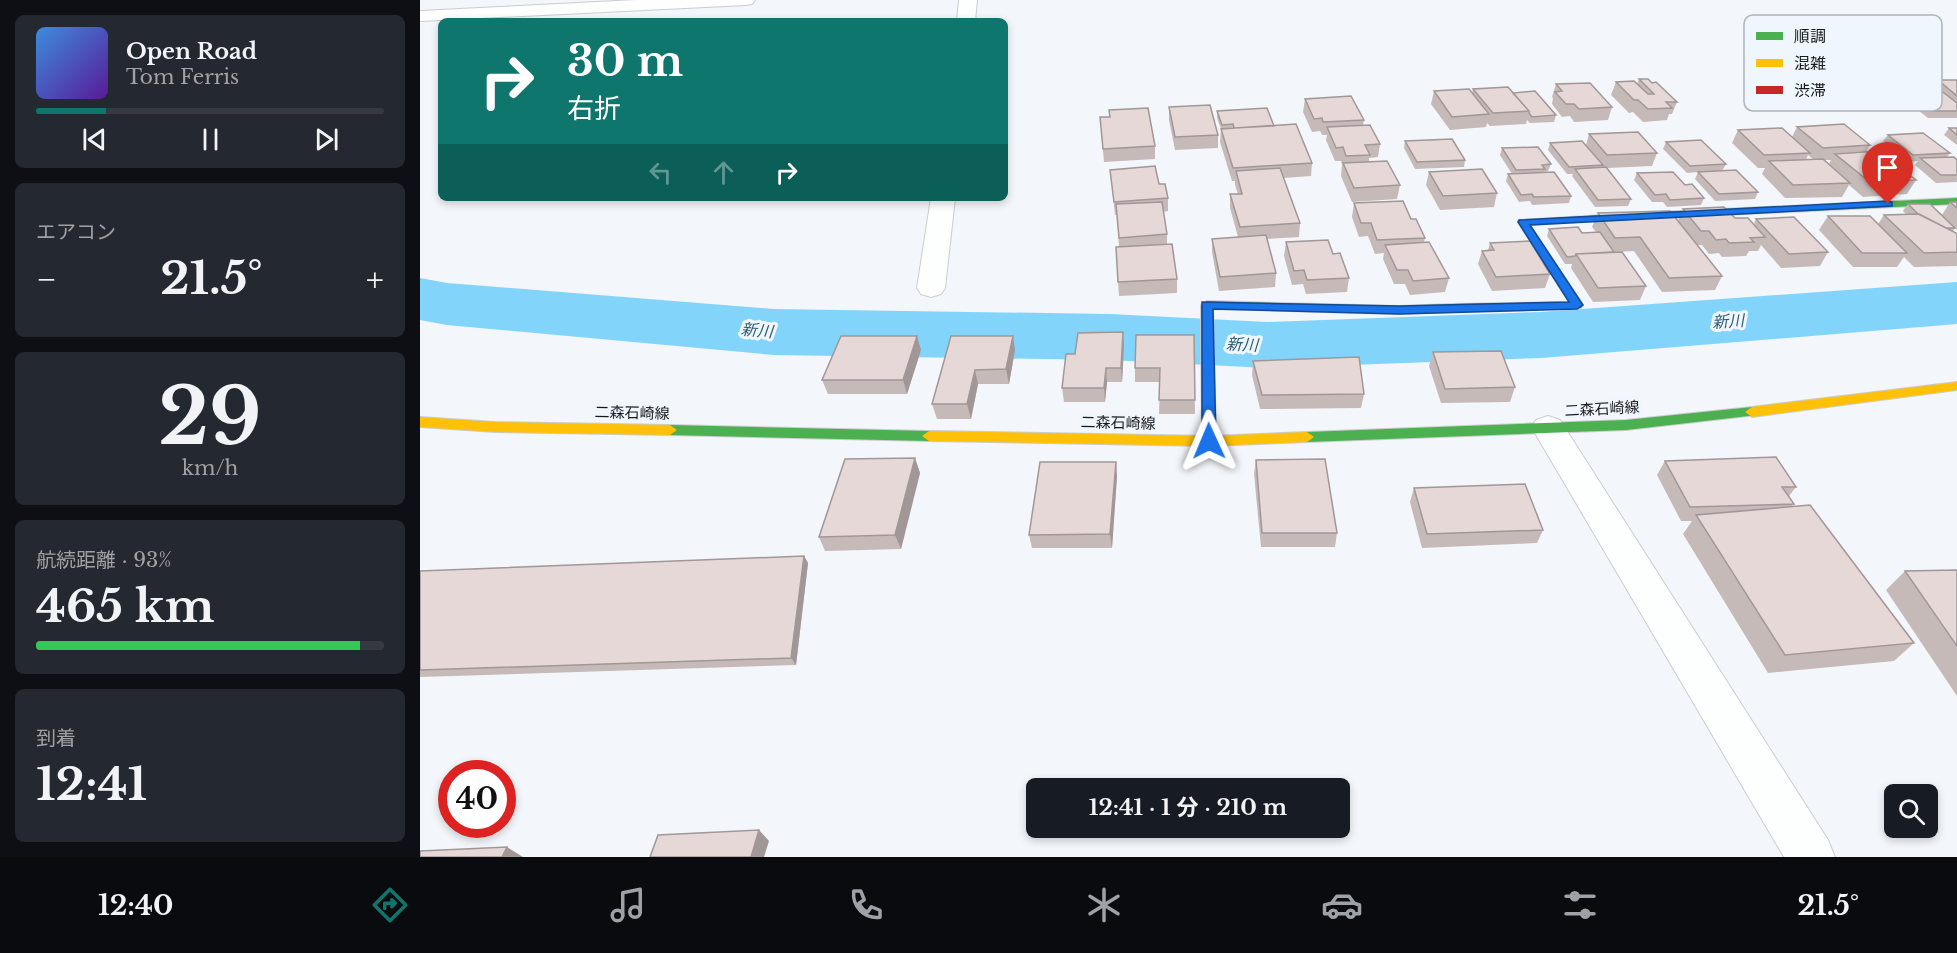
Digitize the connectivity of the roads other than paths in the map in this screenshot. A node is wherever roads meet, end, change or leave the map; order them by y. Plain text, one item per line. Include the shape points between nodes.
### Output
1 (746, 0) edge
2 (969, 0) edge
3 (420, 16) edge
4 (966, 18) edge
5 (943, 201) edge
6 (1957, 201) edge
7 (931, 288) dead end
8 (1957, 386) edge
9 (420, 423) edge
10 (1548, 428) junction
11 (1209, 441) junction
12 (1811, 857) edge

1 - 3 street
2 - 4 street
5 - 7 street
6 - 11 main road via 1523,222 1577,305 1399,310 1207,305
8 - 10 main road, 二森石崎線 via 1718,416
9 - 11 main road, 二森石崎線
10 - 11 main road, 二森石崎線
10 - 12 street

